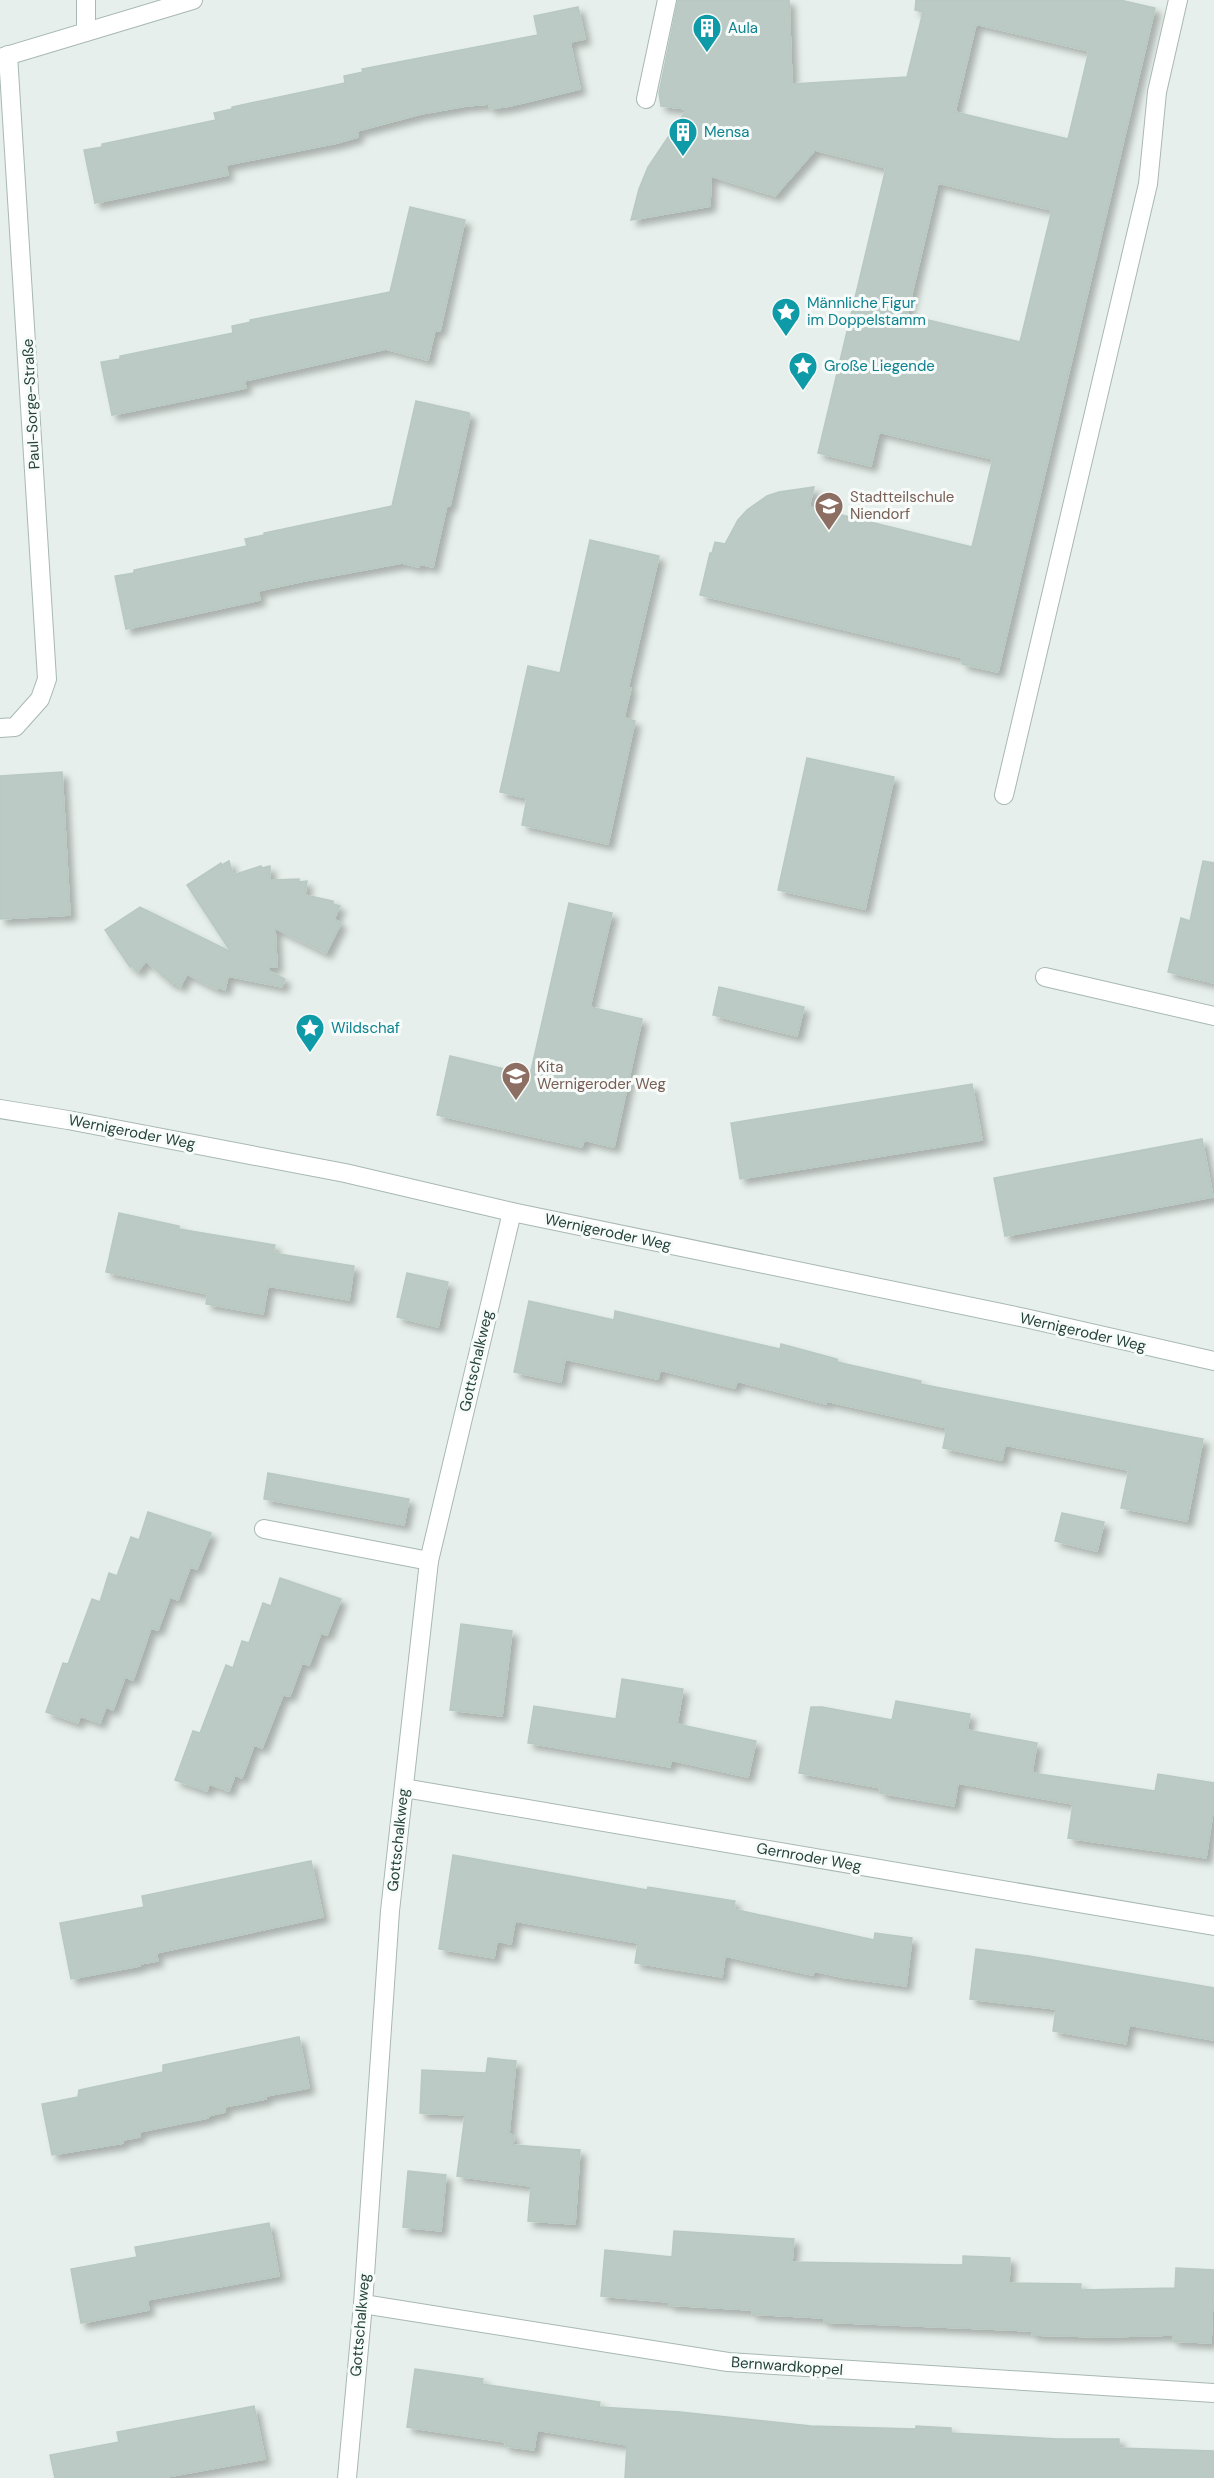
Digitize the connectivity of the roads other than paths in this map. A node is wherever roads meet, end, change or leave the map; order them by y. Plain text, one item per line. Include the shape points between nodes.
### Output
1 (86, 0) edge
2 (193, 0) edge
3 (667, 0) edge
4 (1178, 0) edge
5 (86, 32) junction
6 (4, 56) edge
7 (646, 99) dead end
8 (0, 728) edge
9 (1004, 795) dead end
10 (1045, 977) dead end
11 (1214, 1016) edge
12 (0, 1109) edge
13 (512, 1212) junction
14 (1214, 1361) edge
15 (264, 1529) dead end
16 (429, 1561) junction
17 (404, 1788) junction
18 (1214, 1926) edge
19 (363, 2304) junction
20 (1214, 2393) edge
21 (347, 2478) edge

1 - 5 street
2 - 5 street, Paul-Sorge-Straße
3 - 7 street
4 - 9 street via 1157,92 1148,184
5 - 6 street, Paul-Sorge-Straße
6 - 8 street, Paul-Sorge-Straße via 47,679 40,699 15,727
10 - 11 street
12 - 13 street, Wernigeroder Weg via 345,1173
13 - 14 street, Wernigeroder Weg
13 - 16 street, Gottschalkweg
15 - 16 street
16 - 17 street, Gottschalkweg
17 - 18 street, Gernroder Weg
17 - 19 street, Gottschalkweg via 384,1987
19 - 20 street, Bernwardkoppel via 728,2362
19 - 21 street, Gottschalkweg

